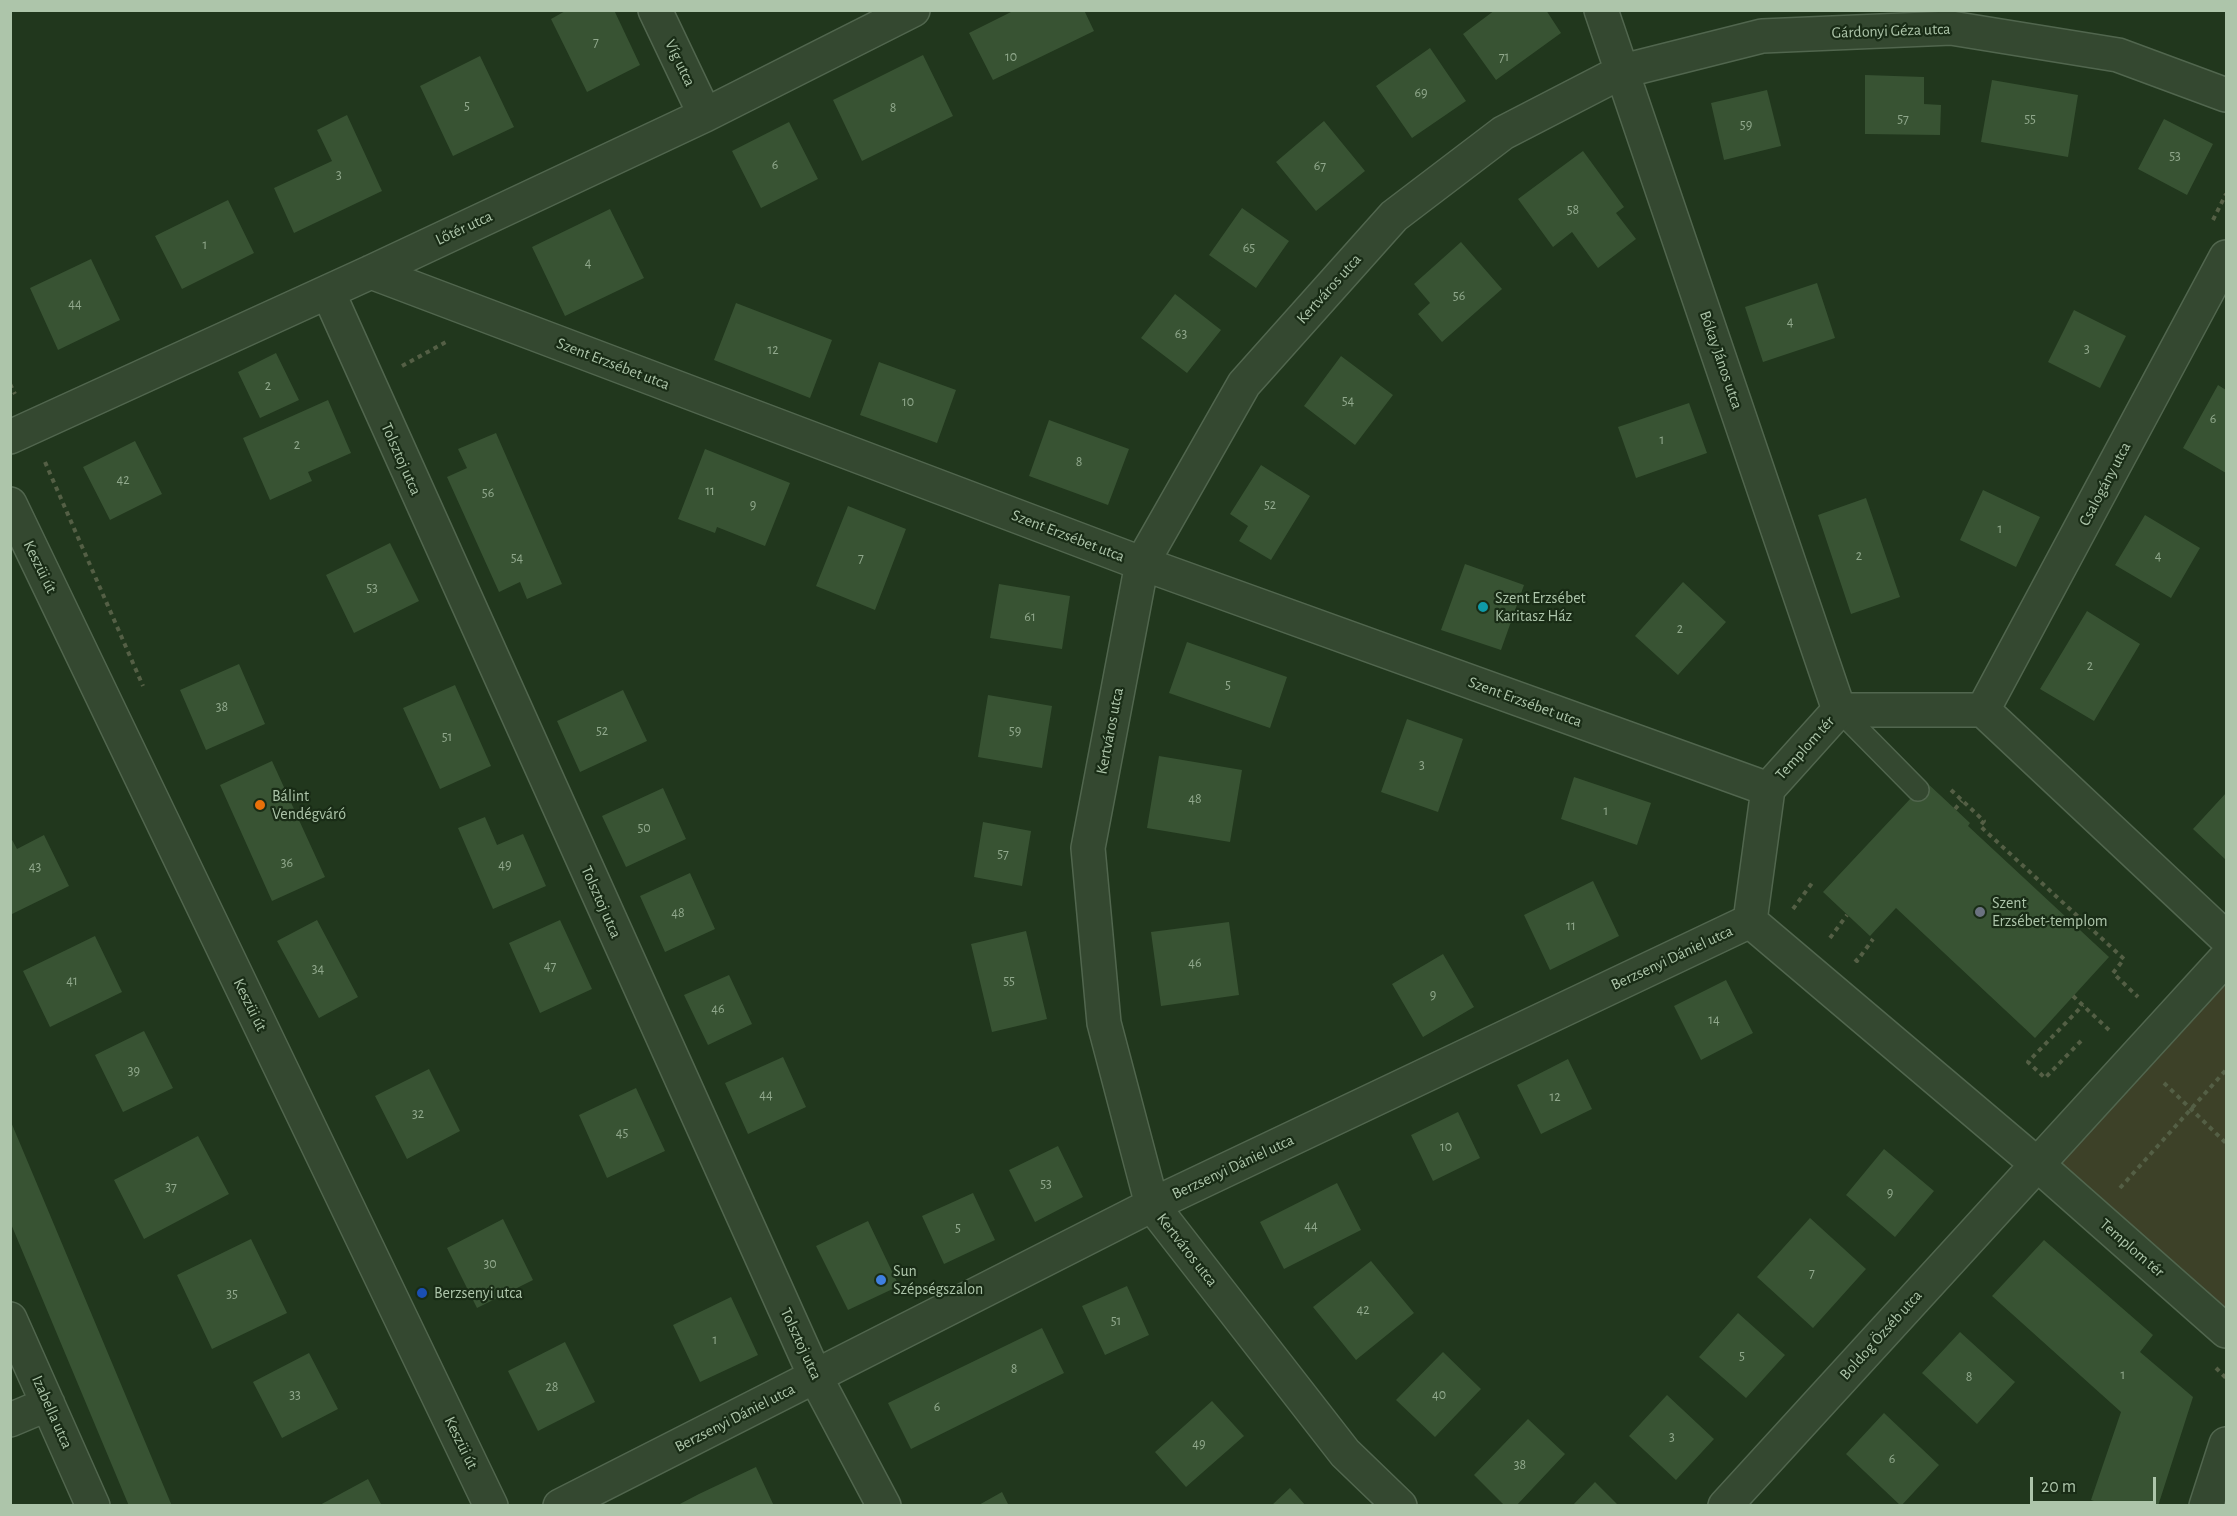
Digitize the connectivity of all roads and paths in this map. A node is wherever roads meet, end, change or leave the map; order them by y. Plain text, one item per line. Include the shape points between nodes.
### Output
1 (655, 10) edge
2 (913, 10) edge
3 (1602, 10) edge
4 (1623, 71) junction
5 (2226, 95) edge
6 (705, 115) junction
7 (2226, 258) edge
8 (371, 272) junction
9 (328, 292) junction
10 (10, 436) edge
11 (10, 504) edge
12 (1142, 564) junction
13 (1839, 710) junction
14 (1983, 711) junction
15 (1768, 789) junction
16 (1918, 790) dead end
17 (1955, 809) dead end
18 (1792, 910) dead end
19 (1847, 915) dead end
20 (1802, 917) dead end
21 (1750, 921) junction
22 (1820, 932) dead end
23 (2226, 938) edge
24 (2226, 958) edge
25 (2083, 1005) dead end
26 (2167, 1023) junction
27 (2081, 1041) dead end
28 (2226, 1070) edge
29 (2038, 1165) junction
30 (1152, 1205) junction
31 (2095, 1215) junction
32 (10, 1319) edge
33 (2226, 1331) edge
34 (2209, 1362) dead end
35 (816, 1378) junction
36 (2226, 1378) edge
37 (48, 1404) junction
38 (10, 1420) edge
39 (2226, 1444) edge
40 (93, 1506) edge
41 (491, 1506) edge
42 (560, 1506) edge
43 (885, 1506) edge
44 (1401, 1506) edge
45 (1725, 1506) edge
46 (2206, 1506) edge

1 - 6 street, Víg utca
2 - 6 street, Lőtér utca
3 - 4 street, Bókay János utca
4 - 5 street, Gárdonyi Géza utca via 1762,36 1951,28 2118,55
4 - 12 street, Kertváros utca via 1503,133 1394,216 1244,384
4 - 13 street, Bókay János utca
6 - 8 street, Lőtér utca
7 - 14 street, Csalogány utca
8 - 9 street, Lőtér utca
8 - 12 street, Szent Erzsébet utca
9 - 10 street, Lőtér utca
9 - 35 street, Tolsztoj utca
11 - 41 street, Keszüi út
12 - 15 street, Szent Erzsébet utca
12 - 30 street, Kertváros utca via 1088,848 1104,1023
13 - 14 street, Templom tér
13 - 15 street, Templom tér
13 - 16 lane
14 - 23 street
15 - 21 street, Templom tér
17 - 26 path via 1962,801 1984,821 1980,826 2124,959 2113,973
18 - 20 path
19 - 22 path via 1829,939
21 - 29 street, Templom tér
21 - 30 street, Berzsenyi Dániel utca
24 - 26 street
25 - 27 path via 2028,1062 2045,1078
26 - 29 street
28 - 31 path
29 - 31 street, Templom tér
29 - 45 street, Boldog Özséb utca
30 - 35 street, Berzsenyi Dániel utca
30 - 44 street, Kertváros utca via 1345,1453
31 - 33 street, Templom tér
32 - 37 street, Izabella utca
34 - 36 path
35 - 42 street, Berzsenyi Dániel utca
35 - 43 street, Tolsztoj utca
37 - 38 street
37 - 40 street, Izabella utca
39 - 46 street

